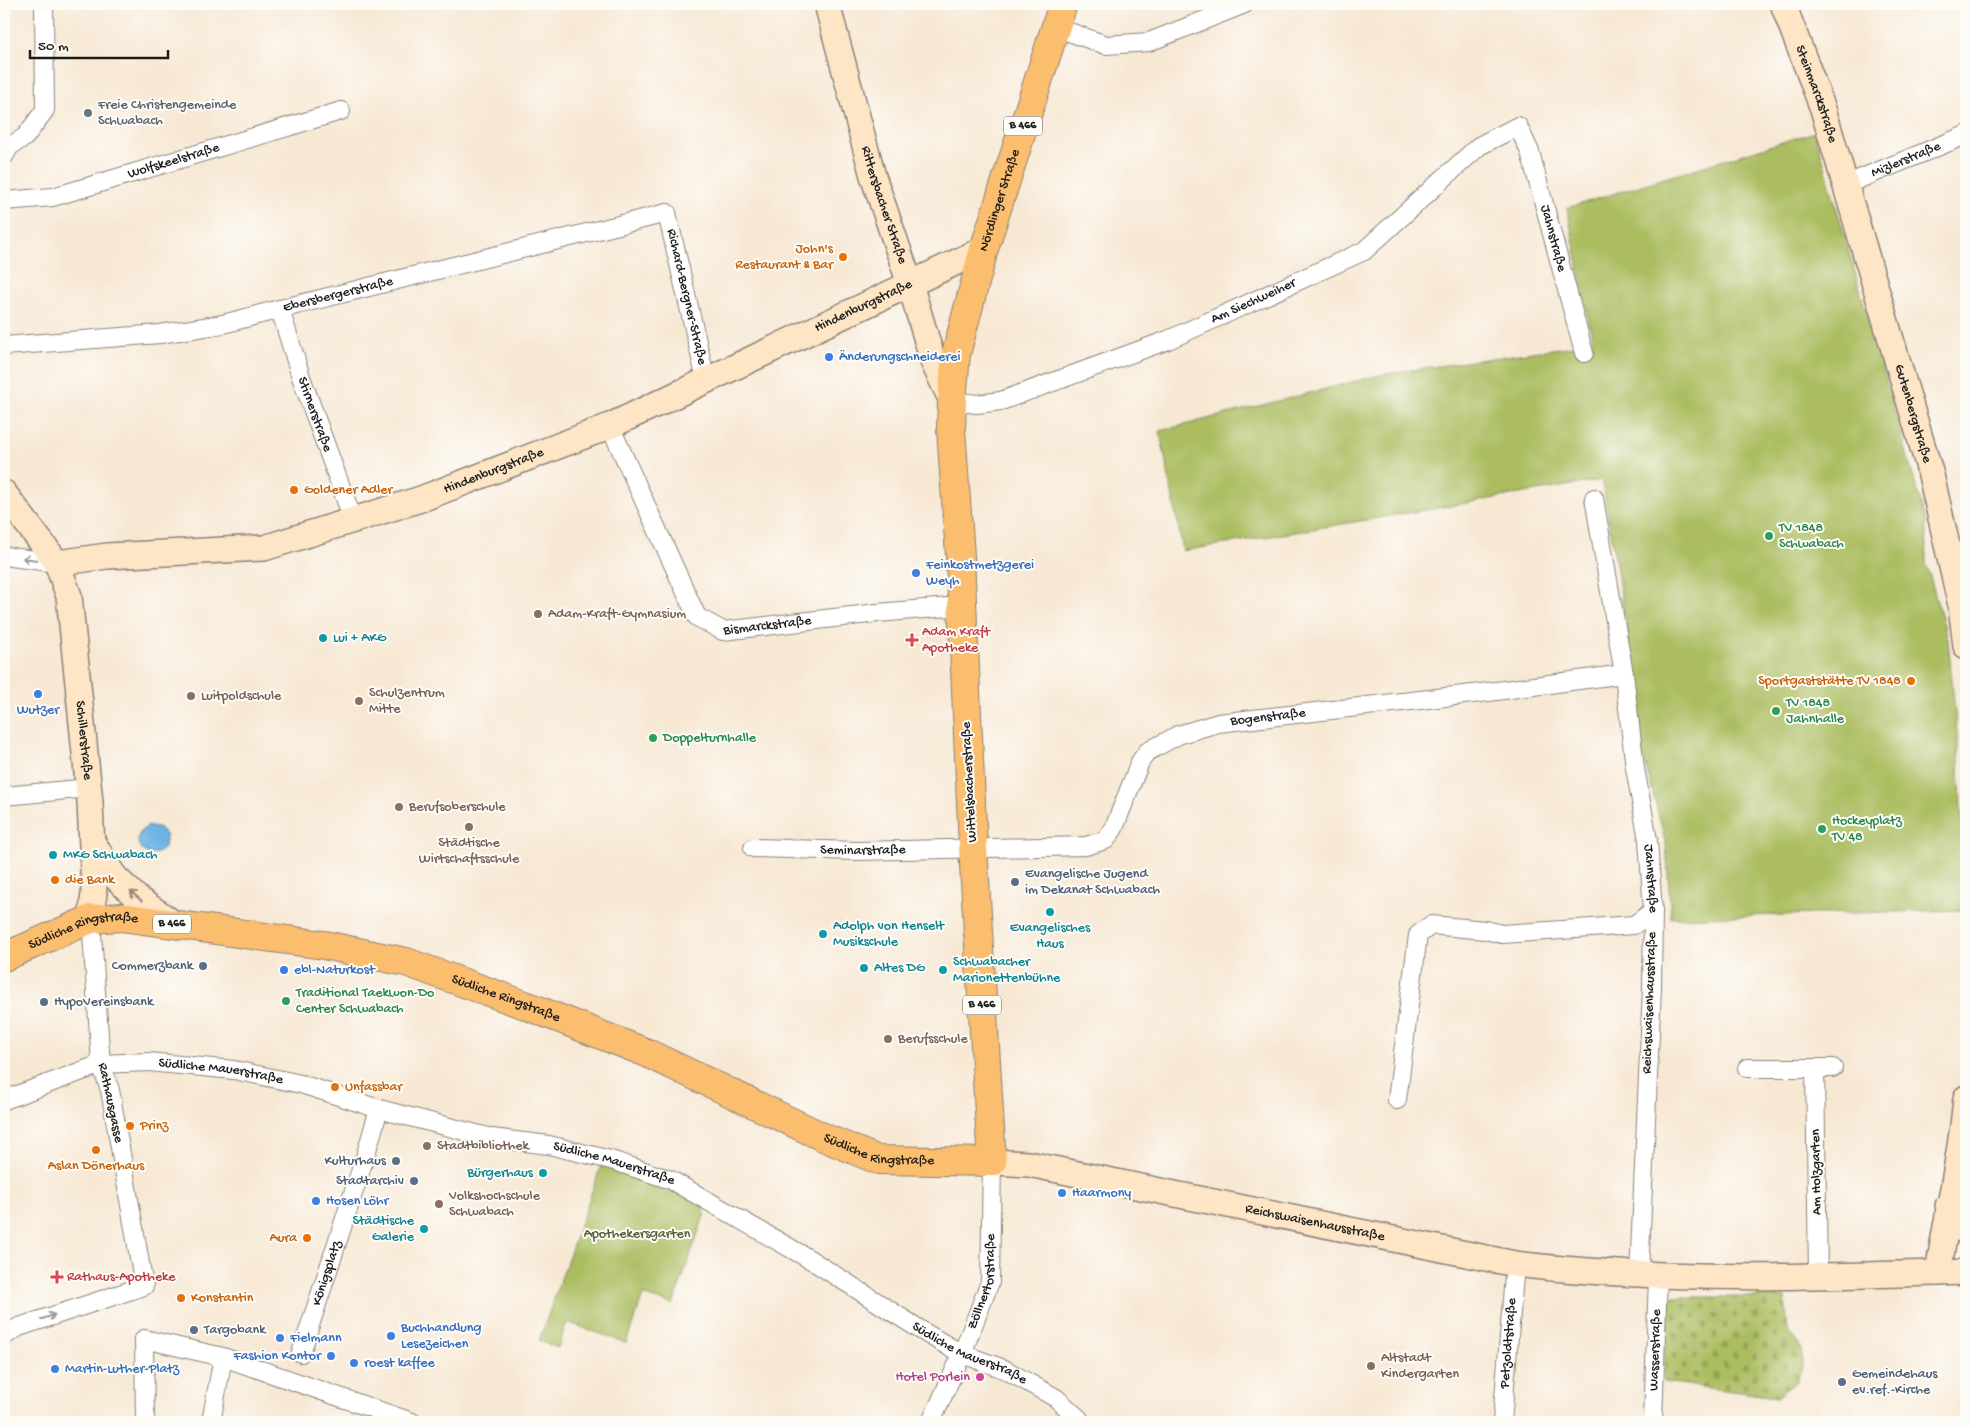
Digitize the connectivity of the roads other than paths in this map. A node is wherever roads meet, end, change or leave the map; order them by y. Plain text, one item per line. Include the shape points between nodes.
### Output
1 (44, 4) edge
2 (827, 4) edge
3 (1245, 4) edge
4 (1784, 4) edge
5 (1059, 16) edge
6 (342, 111) dead end
7 (1518, 126) joint
8 (1966, 134) edge
9 (6, 149) edge
10 (1846, 185) junction
11 (4, 201) edge
12 (667, 213) joint
13 (984, 249) junction
14 (910, 284) junction
15 (280, 308) junction
16 (4, 346) edge
17 (1584, 353) dead end
18 (706, 380) junction
19 (952, 401) junction
20 (610, 426) junction
21 (4, 493) edge
22 (1594, 498) dead end
23 (353, 520) junction
24 (4, 556) edge
25 (57, 563) junction
26 (961, 606) junction
27 (1966, 646) edge
28 (1624, 674) junction
29 (89, 788) junction
30 (4, 796) edge
31 (93, 842) junction
32 (753, 848) dead end
33 (973, 848) junction
34 (1653, 911) junction
35 (92, 919) junction
36 (175, 924) junction
37 (4, 958) edge
38 (100, 1064) junction
39 (1747, 1068) dead end
40 (1815, 1068) junction
41 (1833, 1068) dead end
42 (1966, 1098) edge
43 (4, 1100) edge
44 (1397, 1100) dead end
45 (379, 1108) junction
46 (992, 1162) junction
47 (1948, 1206) junction
48 (1966, 1232) edge
49 (1515, 1264) junction
50 (1966, 1272) edge
51 (1938, 1273) junction
52 (1649, 1275) junction
53 (1818, 1276) junction
54 (4, 1336) edge
55 (301, 1353) dead end
56 (962, 1354) junction
57 (223, 1357) junction
58 (410, 1421) edge
59 (145, 1422) edge
60 (211, 1422) edge
61 (931, 1422) edge
62 (1081, 1422) edge
63 (1502, 1422) edge
64 (1653, 1422) edge

1 - 9 street via 45,110 25,137
2 - 14 street, Rittersbacher Straße via 873,176
3 - 5 street via 1149,42 1106,45
4 - 10 street, Steinmarckstraße via 1823,109
5 - 13 main road, Nördlinger Straße / B 466
6 - 11 street, Wolfskeelstraße via 52,197
7 - 17 street, Jahnstraße via 1530,152
7 - 19 street, Am Siechweiher via 1479,146 1364,251 1168,340 1057,381 1001,401 976,404
8 - 10 street, Mizlerstraße
10 - 27 street, Gutenbergstraße via 1931,475 1959,597
12 - 15 street, Ebersbergerstraße
12 - 18 street, Richard-Bergner-Straße
13 - 14 street, Hindenburgstraße
13 - 19 main road, Nördlinger Straße / B 466 via 956,354
14 - 18 street, Hindenburgstraße
14 - 19 street, Rittersbacher Straße via 934,364
15 - 16 street, Ebersbergerstraße via 223,324 160,334
15 - 23 street, Stirnerstraße
18 - 20 street, Hindenburgstraße
19 - 26 main road, Wittelsbacherstraße / B 466
20 - 23 street, Hindenburgstraße via 421,499
20 - 26 street, Bismarckstraße via 697,617 723,631
21 - 25 street
22 - 28 street, Jahnstraße
23 - 25 street, Hindenburgstraße via 264,548 107,556
25 -> 24 street
25 - 29 street, Schillerstraße via 69,596
26 - 33 main road, Wittelsbacherstraße / B 466
28 - 33 street, Bogenstraße via 1218,722 1178,735 1148,752 1140,762 1114,828 1106,840 1086,846
28 - 34 street, Jahnstraße via 1635,768 1648,840
29 - 30 street
29 - 31 street, Schillerstraße
31 - 35 street, Schillerstraße
36 -> 31 street via 138,899 114,876
32 - 33 street, Seminarstraße via 857,851
33 - 46 main road, Wittelsbacherstraße / B 466
34 - 44 street, Jahnstraße via 1634,925 1502,934 1431,925 1418,935
34 - 52 street, Reichswaisenhausstraße
35 - 36 main road, Südliche Ringstraße / B 466 via 122,917
35 - 37 main road, Südliche Ringstraße / B 466
35 - 38 street, Rathausgasse
36 - 46 main road, Südliche Ringstraße / B 466 via 324,945 406,962 647,1053 878,1160
38 - 43 street, Südliche Mauerstraße
38 - 45 street, Südliche Mauerstraße via 148,1062 234,1070 301,1084
54 -> 38 street, Rathausgasse via 19,1327 144,1286 110,1090
39 - 40 street
40 - 41 street
40 - 53 street, Am Holzgarten
42 - 47 street via 1963,1134
45 - 55 street, Königsplatz
45 - 56 street, Südliche Mauerstraße via 492,1138 549,1145 611,1160 671,1180 811,1260
46 - 49 street, Reichswaisenhausstraße via 1039,1166
46 - 56 street, Zöllnertorstraße via 990,1282
47 - 48 street
47 - 51 street
49 - 52 street, Reichswaisenhausstraße
49 - 63 street, Petzoldtstraße
50 - 51 street, Reichswaisenhausstraße
51 - 53 street, Reichswaisenhausstraße
52 - 53 street, Reichswaisenhausstraße
52 - 64 street, Wasserstraße
56 - 61 street, Zöllnertorstraße
56 - 62 street, Südliche Mauerstraße via 1004,1369 1056,1398
57 - 58 street
57 - 59 street via 144,1339
57 - 60 street

